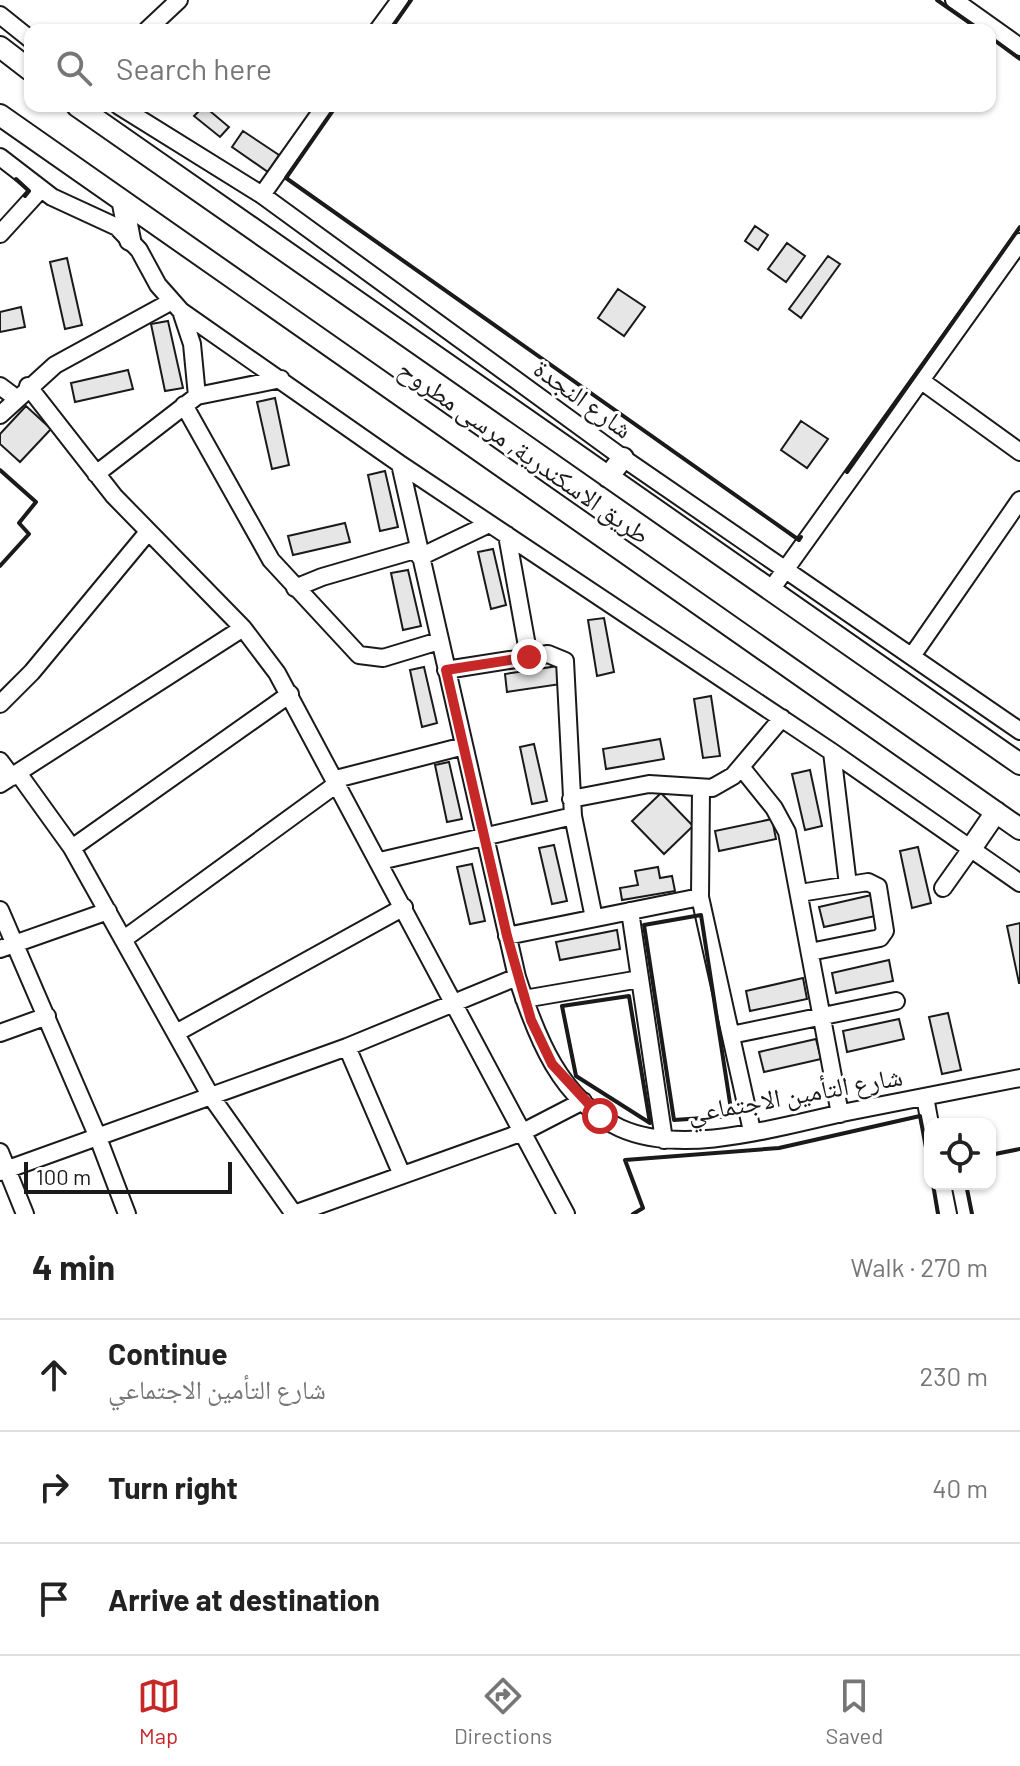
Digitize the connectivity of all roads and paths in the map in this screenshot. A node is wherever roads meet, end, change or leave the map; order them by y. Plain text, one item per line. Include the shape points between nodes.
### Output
1 (179, 0) edge
2 (400, 0) edge
3 (958, 1) edge
4 (0, 15) edge
5 (153, 24) edge
6 (382, 24) edge
7 (989, 24) edge
8 (996, 29) edge
9 (24, 34) edge
10 (0, 47) edge
11 (1020, 47) edge
12 (24, 65) edge
13 (86, 112) edge
14 (129, 112) edge
15 (321, 112) edge
16 (0, 115) edge
17 (0, 157) edge
18 (41, 189) junction
19 (262, 195) junction
20 (123, 204) junction
21 (0, 234) edge
22 (130, 240) junction
23 (1020, 242) edge
24 (177, 306) junction
25 (281, 379) junction
26 (923, 382) junction
27 (0, 386) edge
28 (22, 392) junction
29 (190, 400) junction
30 (0, 415) edge
31 (1020, 452) edge
32 (623, 458) junction
33 (400, 464) junction
34 (96, 474) junction
35 (608, 477) junction
36 (1020, 500) edge
37 (489, 524) junction
38 (148, 532) junction
39 (507, 535) junction
40 (419, 553) junction
41 (785, 569) junction
42 (295, 588) junction
43 (770, 591) junction
44 (243, 628) junction
45 (439, 641) junction
46 (912, 656) junction
47 (529, 657) junction
48 (446, 670) junction
49 (290, 694) junction
50 (0, 704) edge
51 (782, 718) junction
52 (1018, 726) edge
53 (464, 746) junction
54 (832, 752) junction
55 (0, 761) edge
56 (1020, 764) edge
57 (741, 767) junction
58 (10, 778) edge
59 (337, 781) junction
60 (701, 789) junction
61 (572, 807) junction
62 (996, 812) junction
63 (1020, 829) edge
64 (485, 836) junction
65 (72, 848) junction
66 (970, 850) junction
67 (380, 861) junction
68 (1020, 883) edge
69 (848, 885) junction
70 (943, 888) dead end
71 (800, 893) junction
72 (700, 897) junction
73 (404, 907) junction
74 (0, 910) edge
75 (108, 911) junction
76 (630, 911) junction
77 (594, 918) junction
78 (507, 936) junction
79 (124, 939) junction
80 (7, 946) edge
81 (810, 952) junction
82 (517, 977) junction
83 (640, 979) junction
84 (524, 999) junction
85 (896, 1001) dead end
86 (455, 1004) junction
87 (47, 1016) junction
88 (822, 1016) junction
89 (0, 1033) edge
90 (176, 1033) junction
91 (731, 1035) junction
92 (347, 1047) junction
93 (1019, 1083) edge
94 (210, 1095) junction
95 (925, 1097) junction
96 (583, 1101) junction
97 (840, 1114) junction
98 (929, 1118) edge
99 (752, 1131) junction
100 (523, 1132) junction
101 (97, 1135) junction
102 (664, 1140) junction
103 (0, 1152) edge
104 (4, 1170) edge
105 (402, 1175) junction
106 (943, 1190) edge
107 (25, 1214) edge
108 (127, 1214) edge
109 (294, 1214) edge
110 (566, 1214) edge
111 (948, 1214) edge

1 - 5 street
2 - 6 street
3 - 7 street
4 - 9 street
8 - 11 street
10 - 12 main road
13 - 35 main road, طريق الاسكندرية, مرسى مطروح
14 - 19 street, شارع النجدة
15 - 19 street
16 - 20 main road, طريق الاسكندرية, مرسى مطروح
17 - 18 street
18 - 21 street
18 - 22 street via 104,219
19 - 32 street, شارع النجدة
20 - 22 main road
20 - 62 main road, طريق الاسكندرية, مرسى مطروح
22 - 24 street
23 - 26 street
24 - 25 street
24 - 28 street via 55,365
24 - 29 street via 194,352
25 - 29 street
25 - 33 street
26 - 31 street
26 - 41 street
27 - 28 street
28 - 30 street
28 - 34 street
29 - 34 street
29 - 42 street via 261,545
32 - 35 main road
32 - 41 street, شارع النجدة
33 - 37 street
33 - 40 street, شارع التأمين الاجتماعي
34 - 38 street
35 - 43 main road, طريق الاسكندرية, مرسى مطروح
36 - 46 street
37 - 39 street
37 - 40 street
38 - 44 street
38 - 50 street
39 - 47 street
39 - 51 street
40 - 42 street
40 - 45 street, شارع التأمين الاجتماعي
41 - 43 street
41 - 46 street, شارع النجدة
42 - 45 street via 359,655 383,658
43 - 56 main road, طريق الاسكندرية, مرسى مطروح
44 - 49 street
44 - 58 street
45 - 48 street, شارع التأمين الاجتماعي
46 - 52 street, شارع النجدة
47 - 48 street
47 - 61 street via 554,654 568,666
48 - 53 street, شارع التأمين الاجتماعي
49 - 59 street
49 - 65 street
51 - 54 street
51 - 57 street
53 - 59 street
53 - 64 street, شارع التأمين الاجتماعي
54 - 66 street
54 - 69 street
55 - 58 street
57 - 60 street via 723,783
57 - 71 street via 782,820
58 - 65 street
59 - 67 street
59 - 79 street
60 - 61 street via 662,783
60 - 72 street
61 - 64 street
61 - 77 street
62 - 63 main road, طريق الاسكندرية, مرسى مطروح
62 - 66 main road
64 - 67 street
64 - 78 street, شارع التأمين الاجتماعي
65 - 75 street
66 - 68 street
66 - 70 street
67 - 73 street
69 - 71 street
69 - 81 street via 872,882 878,887 883,935
71 - 81 street
72 - 76 street
72 - 91 street
73 - 86 street
73 - 90 street
74 - 80 street
75 - 79 street
75 - 80 street
76 - 77 street
76 - 83 street
77 - 78 street
78 - 82 street, شارع التأمين الاجتماعي
79 - 90 street
80 - 87 street
81 - 88 street
82 - 84 street, شارع التأمين الاجتماعي
82 - 86 street
83 - 84 street
83 - 102 street
84 - 96 street, شارع التأمين الاجتماعي via 552,1064
85 - 88 street
86 - 92 street
86 - 100 street
87 - 89 street
87 - 101 street
88 - 91 street
88 - 97 street
90 - 94 street
91 - 99 street
92 - 94 street
92 - 105 street
93 - 95 street, شارع التأمين الاجتماعي
94 - 101 street
94 - 109 street
95 - 97 street, شارع التأمين الاجتماعي
95 - 98 street
96 - 100 street
96 - 102 street, شارع التأمين الاجتماعي via 620,1128
97 - 99 street, شارع التأمين الاجتماعي
99 - 102 street, شارع التأمين الاجتماعي
100 - 105 street
100 - 110 street
101 - 104 street
101 - 108 street
103 - 104 street
104 - 107 street
105 - 109 street
106 - 111 street

